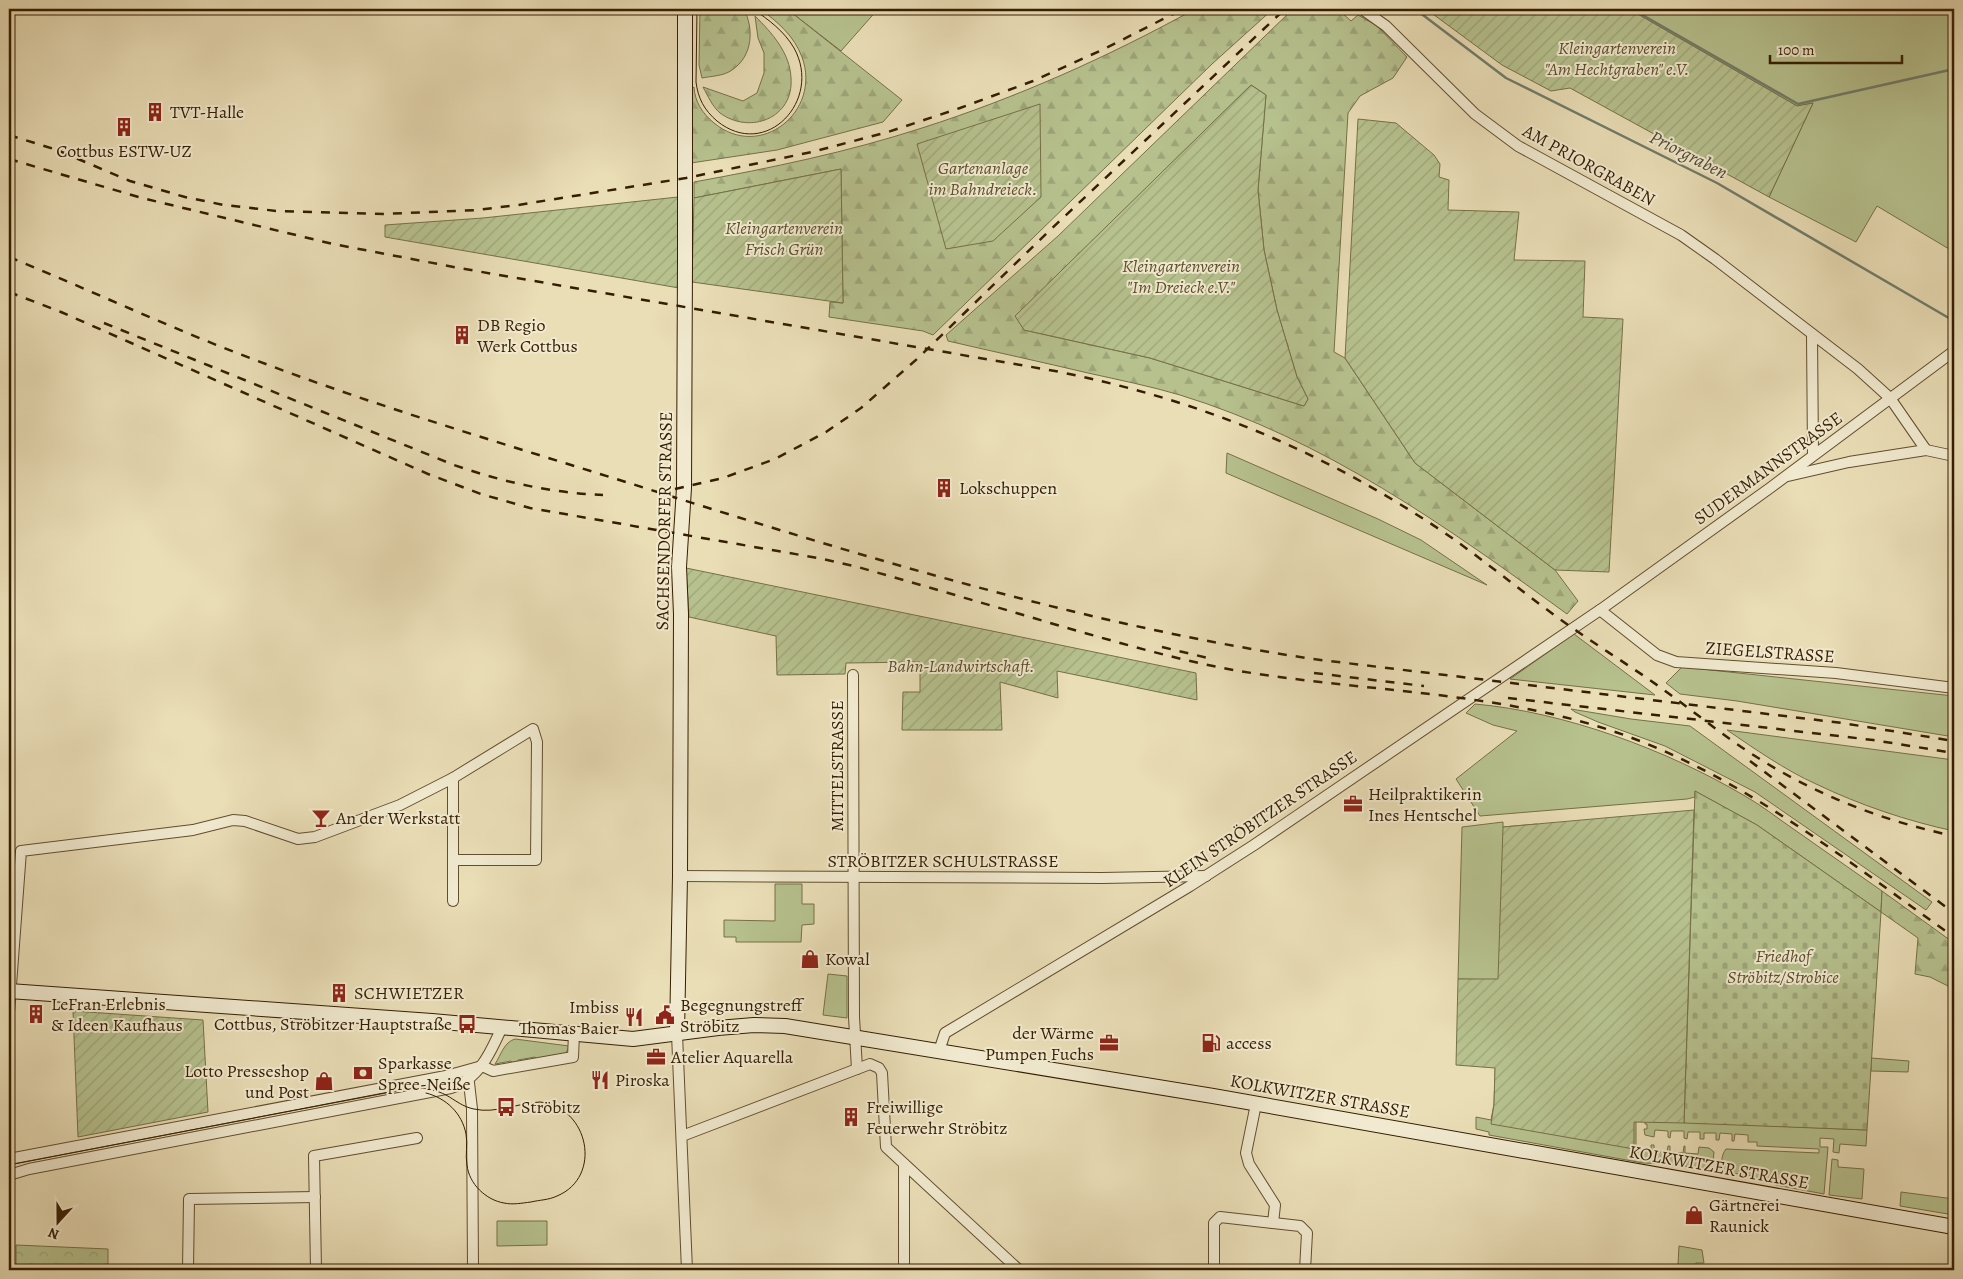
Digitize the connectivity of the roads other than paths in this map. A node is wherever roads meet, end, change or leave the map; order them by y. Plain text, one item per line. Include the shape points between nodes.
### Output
1 (685, 9) edge
2 (1362, 9) edge
3 (1812, 334) junction
4 (1954, 351) edge
5 (1890, 398) junction
6 (1926, 450) junction
7 (1813, 455) junction
8 (1954, 456) edge
9 (1784, 477) junction
10 (1600, 610) junction
11 (853, 675) dead end
12 (1954, 688) edge
13 (453, 778) junction
14 (454, 860) junction
15 (680, 876) junction
16 (1207, 876) junction
17 (853, 877) junction
18 (453, 901) dead end
19 (9, 991) edge
20 (9, 1012) edge
21 (502, 1027) junction
22 (574, 1034) junction
23 (677, 1034) junction
24 (855, 1037) junction
25 (939, 1051) junction
26 (482, 1066) junction
27 (857, 1070) junction
28 (468, 1075) junction
29 (1256, 1104) junction
30 (682, 1136) junction
31 (417, 1138) dead end
32 (9, 1160) edge
33 (904, 1164) junction
34 (9, 1175) edge
35 (315, 1197) junction
36 (1273, 1223) junction
37 (1954, 1227) edge
38 (188, 1270) edge
39 (316, 1270) edge
40 (473, 1270) edge
41 (687, 1270) edge
42 (904, 1270) edge
43 (1019, 1270) edge
44 (1214, 1270) edge
45 (1305, 1270) edge

1 - 15 main road, SACHSENDORFER STRASSE via 684,478 679,567
2 - 3 street, AM PRIORGRABEN via 1386,26 1475,114 1518,146 1681,236
3 - 5 street, AM PRIORGRABEN
3 - 7 street
4 - 5 street, SUDERMANNSTRASSE
5 - 6 street, AM PRIORGRABEN
5 - 7 street, SUDERMANNSTRASSE
6 - 8 street
6 - 9 street via 1849,462
7 - 9 street, SUDERMANNSTRASSE
9 - 10 street, SUDERMANNSTRASSE
10 - 12 street, ZIEGELSTRASSE via 1656,654 1676,662 1836,673
10 - 16 street, KLEIN STRÖBITZER STRASSE
11 - 17 street, MITTELSTRASSE
13 - 14 street
13 - 14 street via 533,729 537,742 536,860
13 - 19 street via 400,805 315,837 298,839 233,820 193,830 20,851
14 - 18 street
15 - 17 street, STRÖBITZER SCHULSTRASSE
15 - 23 main road, SACHSENDORFER STRASSE
16 - 17 street, STRÖBITZER SCHULSTRASSE
16 - 25 street, KLEIN STRÖBITZER STRASSE via 946,1033
17 - 24 street, MITTELSTRASSE
19 - 20 street
19 - 21 main road, KOLKWITZER STRASSE
21 - 22 main road, KOLKWITZER STRASSE
21 - 26 street
22 - 23 main road, KOLKWITZER STRASSE via 633,1039
22 - 26 street via 573,1057 493,1071
23 - 24 main road, KOLKWITZER STRASSE via 754,1025 785,1026
23 - 30 street
24 - 25 main road, KOLKWITZER STRASSE
24 - 27 street, MITTELSTRASSE
25 - 29 main road, KOLKWITZER STRASSE
26 - 28 street
27 - 30 street
27 - 33 street via 870,1064 880,1068 886,1147
28 - 32 street via 446,1076
28 - 34 street via 460,1085 437,1091
28 - 40 street via 472,1109
29 - 36 street via 1246,1153 1249,1164 1275,1205
29 - 37 main road, KOLKWITZER STRASSE
30 - 41 street
31 - 35 street via 314,1156
33 - 42 street
33 - 43 street
35 - 38 street via 189,1199
35 - 39 street
36 - 44 street via 1220,1217 1214,1223
36 - 45 street via 1300,1226 1307,1233

